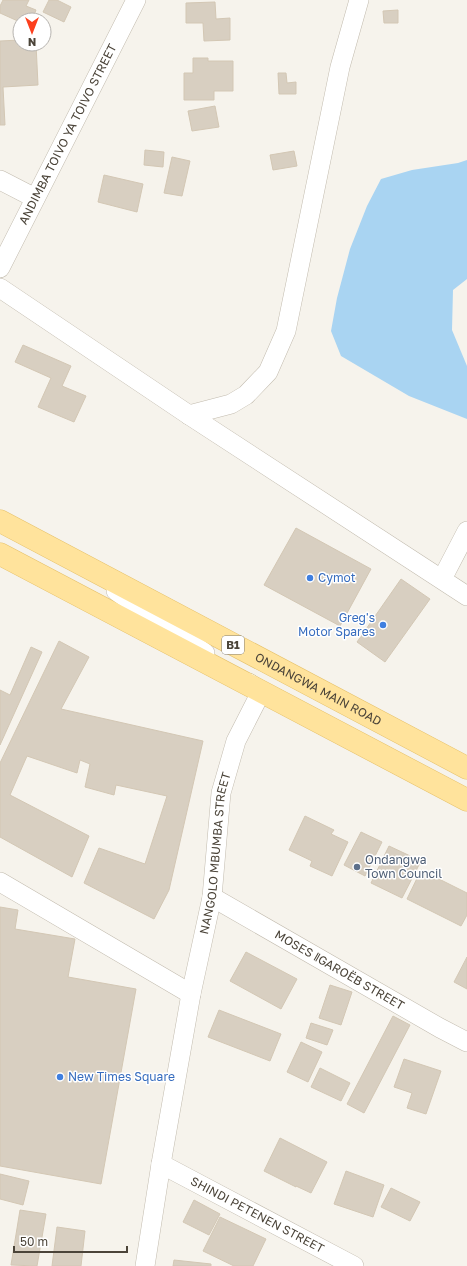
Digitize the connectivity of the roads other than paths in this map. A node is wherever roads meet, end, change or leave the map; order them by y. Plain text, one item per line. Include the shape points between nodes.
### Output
1 (136, 0) edge
2 (359, 0) edge
3 (0, 180) edge
4 (35, 198) junction
5 (0, 268) edge
6 (0, 288) edge
7 (189, 415) junction
8 (0, 521) edge
9 (467, 531) edge
10 (57, 550) junction
11 (0, 554) edge
12 (442, 579) junction
13 (467, 596) edge
14 (261, 692) junction
15 (467, 768) edge
16 (467, 800) edge
17 (0, 882) edge
18 (212, 897) junction
19 (192, 994) junction
20 (467, 1042) edge
21 (161, 1164) junction
22 (145, 1266) edge
23 (354, 1266) edge

1 - 4 street, ANDIMBA TOIVO YA TOIVO STREET
2 - 7 street via 340,67 286,332 268,372 246,395 231,404
3 - 4 street
4 - 5 street, ANDIMBA TOIVO YA TOIVO STREET
6 - 7 street
7 - 12 street
8 - 10 main road, ONDANGWA MAIN ROAD / B1
9 - 12 street
10 - 14 street
10 - 15 main road, ONDANGWA MAIN ROAD / B1
11 - 14 main road, B1
12 - 13 street
14 - 16 main road, B1
14 - 18 street, NANGOLO MBUMBA STREET via 236,741 221,793
17 - 19 street
18 - 19 street, NANGOLO MBUMBA STREET
18 - 20 street, MOSES ǁGAROËB STREET
19 - 21 street, NANGOLO MBUMBA STREET
21 - 22 street, NANGOLO MBUMBA STREET
21 - 23 street, SHINDI PETENEN STREET

